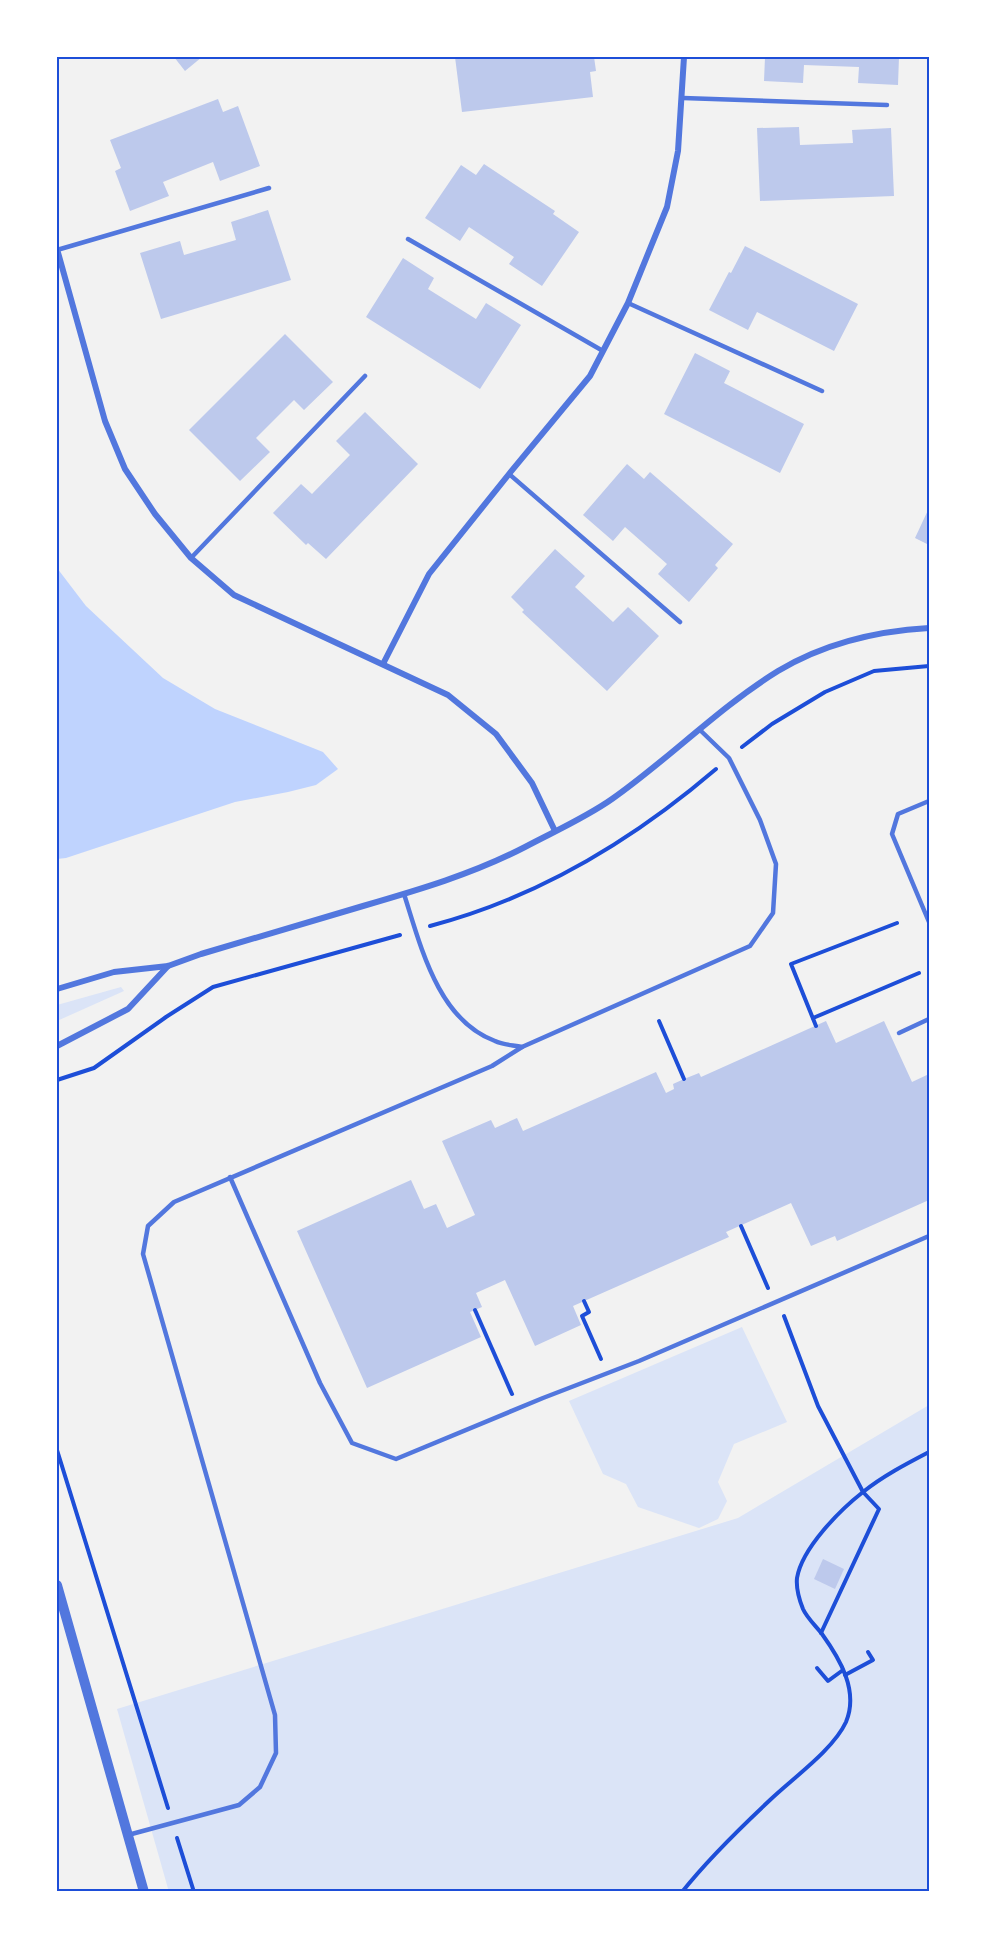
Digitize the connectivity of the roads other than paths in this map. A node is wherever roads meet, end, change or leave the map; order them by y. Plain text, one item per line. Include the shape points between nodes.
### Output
1 (684, 57) edge
2 (683, 98) junction
3 (887, 105) dead end
4 (269, 188) dead end
5 (408, 239) dead end
6 (57, 249) edge
7 (628, 303) junction
8 (603, 351) junction
9 (365, 376) dead end
10 (822, 391) dead end
11 (509, 474) junction
12 (191, 558) junction
13 (680, 622) dead end
14 (929, 628) edge
15 (383, 664) junction
16 (700, 730) junction
17 (929, 801) edge
18 (555, 831) junction
19 (404, 894) junction
20 (929, 922) edge
21 (168, 966) junction
22 (57, 989) edge
23 (929, 1019) edge
24 (899, 1032) dead end
25 (57, 1046) edge
26 (522, 1047) junction
27 (230, 1177) junction
28 (929, 1236) edge
29 (57, 1585) edge
30 (128, 1835) junction
31 (144, 1892) edge

1 - 2 street
2 - 3 lane
2 - 7 street via 667,207
4 - 6 lane
5 - 8 lane
6 - 12 street via 105,421 126,469 155,514
7 - 8 street
7 - 10 lane
8 - 11 street via 590,376
9 - 12 lane
11 - 13 lane
11 - 15 street via 429,574
12 - 15 street via 234,595
14 - 16 street via 847,641 809,655 779,670
15 - 18 street via 448,695 496,734 532,783
16 - 18 street via 611,800
16 - 26 lane via 729,758 760,820 776,864 772,914 750,946
17 - 20 lane via 898,814 892,834
18 - 19 street via 495,862
19 - 21 street
19 - 26 lane via 439,989 453,1011 472,1030 496,1042
21 - 22 street via 114,972
21 - 25 street via 128,1009
23 - 24 lane
26 - 27 lane via 492,1066
27 - 28 lane via 320,1383 352,1443 396,1459
27 - 30 lane via 174,1202 148,1226 143,1254 275,1715 276,1752 260,1787 238,1805
29 - 30 street
30 - 31 street

